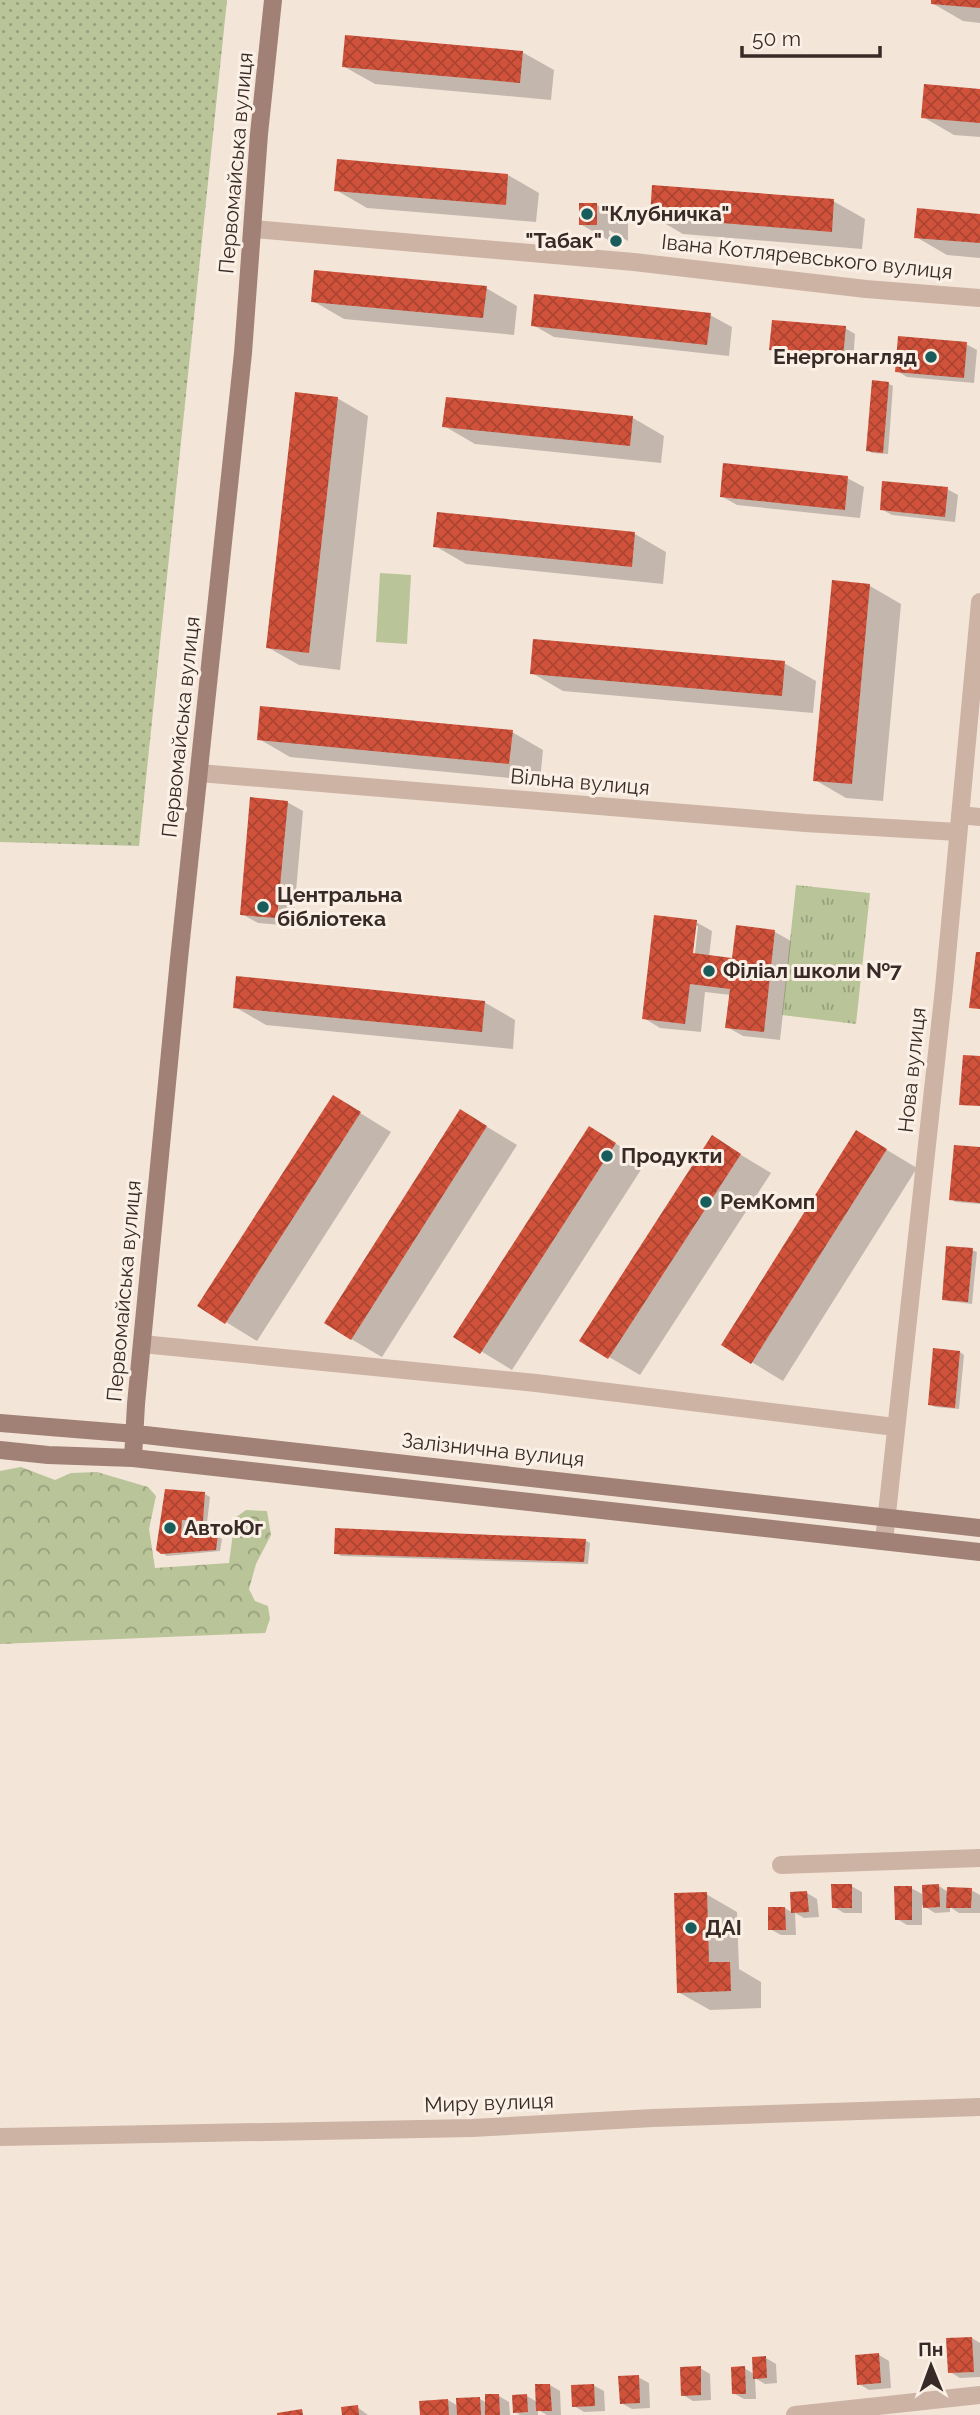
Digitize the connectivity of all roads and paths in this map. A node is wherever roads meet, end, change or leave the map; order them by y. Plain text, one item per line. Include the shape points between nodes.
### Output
1 (273, 0) edge
2 (253, 229) junction
3 (980, 298) edge
4 (980, 602) edge
5 (199, 773) junction
6 (980, 817) edge
7 (959, 823) junction
8 (142, 1343) junction
9 (0, 1423) edge
10 (895, 1427) junction
11 (136, 1434) junction
12 (0, 1450) edge
13 (133, 1458) junction
14 (887, 1516) junction
15 (980, 1528) edge
16 (884, 1541) junction
17 (980, 1552) edge
18 (980, 1858) edge
19 (781, 1865) dead end
20 (980, 2107) edge
21 (0, 2137) edge
22 (980, 2395) edge
23 (795, 2415) edge

1 - 2 main road, Первомайська вулиця
2 - 3 street, Івана Котляревського вулиця
2 - 5 main road, Первомайська вулиця
4 - 7 street, Нова вулиця
5 - 7 street, Вільна вулиця via 805,823
5 - 8 main road, Первомайська вулиця
6 - 7 street, Вільна вулиця
7 - 10 street, Нова вулиця
8 - 10 street via 536,1383
8 - 11 main road, Первомайська вулиця
9 - 11 main road, Залізнична вулиця
10 - 14 street, Нова вулиця
11 - 13 main road, Первомайська вулиця
11 - 14 main road, Залізнична вулиця
12 - 13 main road
13 - 16 main road
14 - 15 main road, Залізнична вулиця
14 - 16 street, Нова вулиця
16 - 17 main road
18 - 19 street
20 - 21 street, Миру вулиця via 472,2128
22 - 23 street

